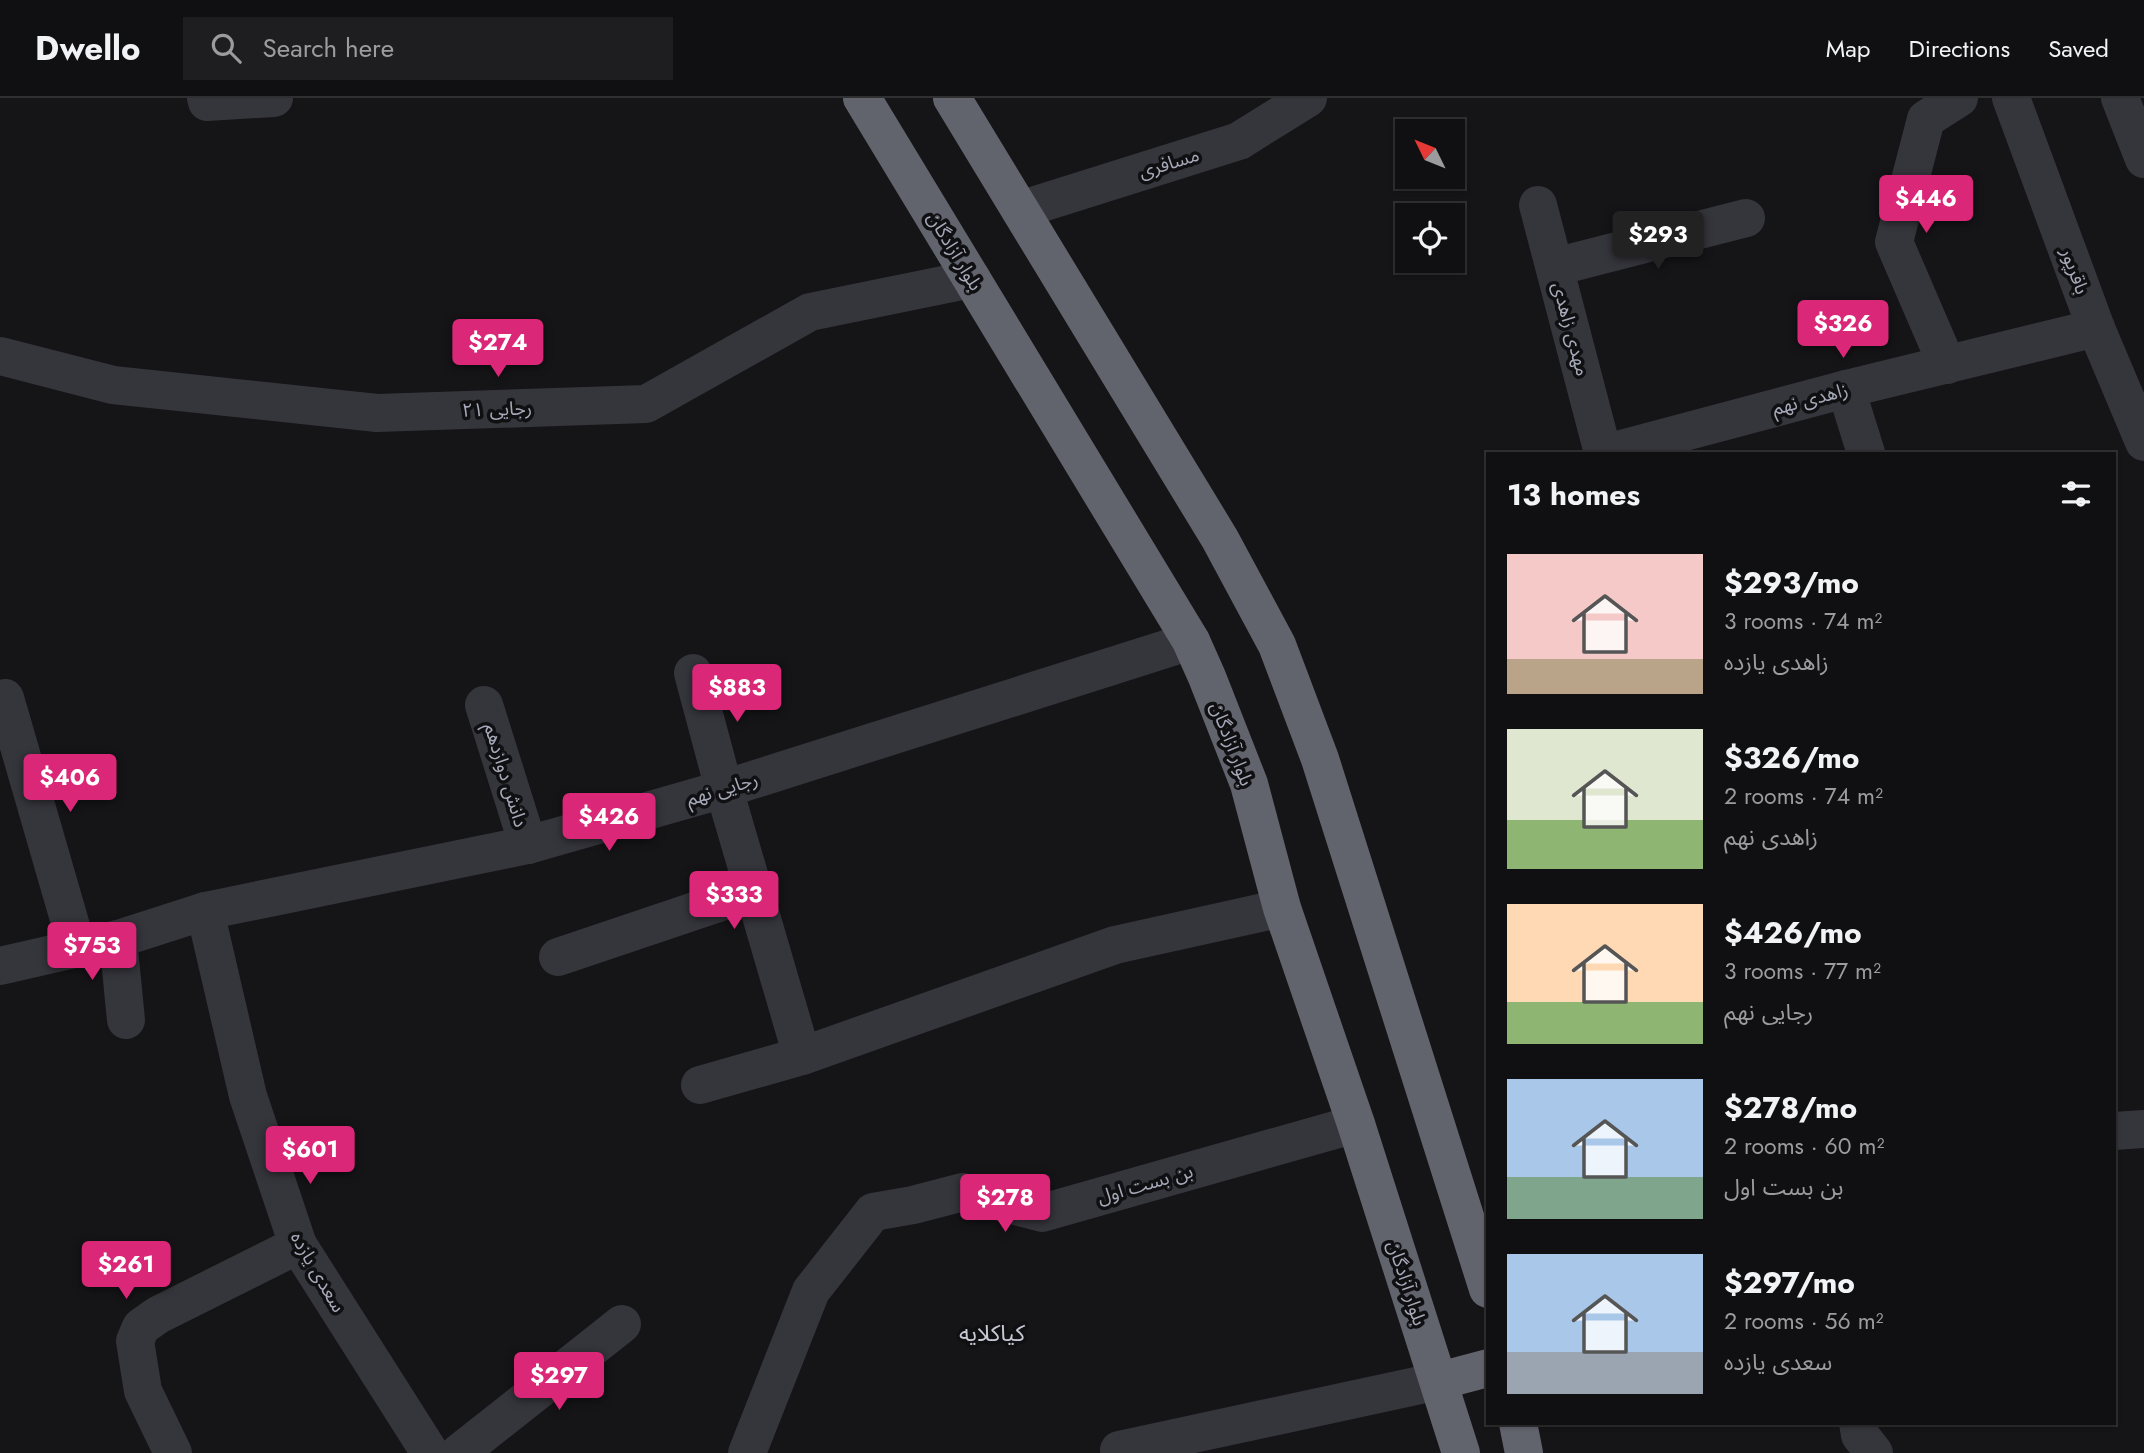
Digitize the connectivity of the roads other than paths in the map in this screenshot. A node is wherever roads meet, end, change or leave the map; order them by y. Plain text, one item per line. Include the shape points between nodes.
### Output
1 (206, 98) edge
2 (274, 98) edge
3 (862, 98) edge
4 (952, 98) edge
5 (1308, 98) edge
6 (1959, 98) edge
7 (2011, 98) edge
8 (2120, 98) edge
9 (2144, 159) edge
10 (1538, 205) dead end
11 (1020, 210) junction
12 (1746, 218) dead end
13 (1555, 267) junction
14 (972, 278) junction
15 (2096, 328) junction
16 (0, 355) edge
17 (1947, 365) junction
18 (1846, 389) junction
19 (2144, 442) edge
20 (1605, 452) edge
21 (1609, 452) edge
22 (1866, 452) edge
23 (1191, 641) junction
24 (693, 673) dead end
25 (5, 698) dead end
26 (484, 705) dead end
27 (724, 789) junction
28 (528, 845) junction
29 (754, 891) junction
30 (1282, 908) junction
31 (205, 911) junction
32 (118, 939) junction
33 (77, 947) junction
34 (558, 957) dead end
35 (0, 966) edge
36 (126, 1020) dead end
37 (802, 1056) junction
38 (700, 1084) dead end
39 (1356, 1124) junction
40 (2144, 1129) edge
41 (2116, 1131) edge
42 (298, 1245) junction
43 (1486, 1283) edge
44 (622, 1324) dead end
45 (1486, 1369) edge
46 (1439, 1381) junction
47 (1518, 1425) edge
48 (1858, 1425) edge
49 (1120, 1451) edge
50 (173, 1453) edge
51 (430, 1453) edge
52 (459, 1453) edge
53 (747, 1453) edge
54 (1461, 1453) edge
55 (1524, 1453) edge
56 (1874, 1453) edge

1 - 2 street via 207,102
3 - 14 highway, بلوار آزادگان
4 - 11 highway
5 - 11 street, مسافری via 1239,141
6 - 17 street via 1926,119 1894,242
7 - 15 street, باقرپور
8 - 9 street
10 - 13 street, مهدی زاهدی
11 - 43 highway via 1220,539 1277,645 1320,759
12 - 13 street
13 - 20 street, مهدی زاهدی
14 - 16 street, رجایی ۲۱ via 810,312 646,404 377,413 113,385
14 - 23 highway, بلوار آزادگان
15 - 17 street, زاهدی نهم
15 - 19 street, باقرپور
17 - 18 street, زاهدی نهم
18 - 21 street, زاهدی نهم
18 - 22 street
23 - 27 street, رجایی نهم
23 - 30 highway, بلوار آزادگان via 1249,784
24 - 27 street
25 - 33 street
26 - 28 street, دانش دوازدهم
27 - 28 street, رجایی نهم
27 - 29 street
28 - 31 street, رجایی نهم
29 - 34 street
29 - 37 street
30 - 37 street via 1115,945
30 - 39 highway, بلوار آزادگان
31 - 32 street, رجایی نهم
31 - 42 street, سعدی یازده via 248,1096
32 - 33 street, رجایی نهم
32 - 36 street
33 - 35 street, رجایی نهم
37 - 38 street
39 - 46 highway, بلوار آزادگان
39 - 53 street, بن بست اول via 1042,1213 963,1192 873,1212 811,1291
40 - 41 street
42 - 50 street via 141,1327 135,1340 143,1391
42 - 51 street, سعدی یازده
44 - 52 street
45 - 46 highway
46 - 49 street
46 - 54 highway, بلوار آزادگان
47 - 55 highway
48 - 56 street

